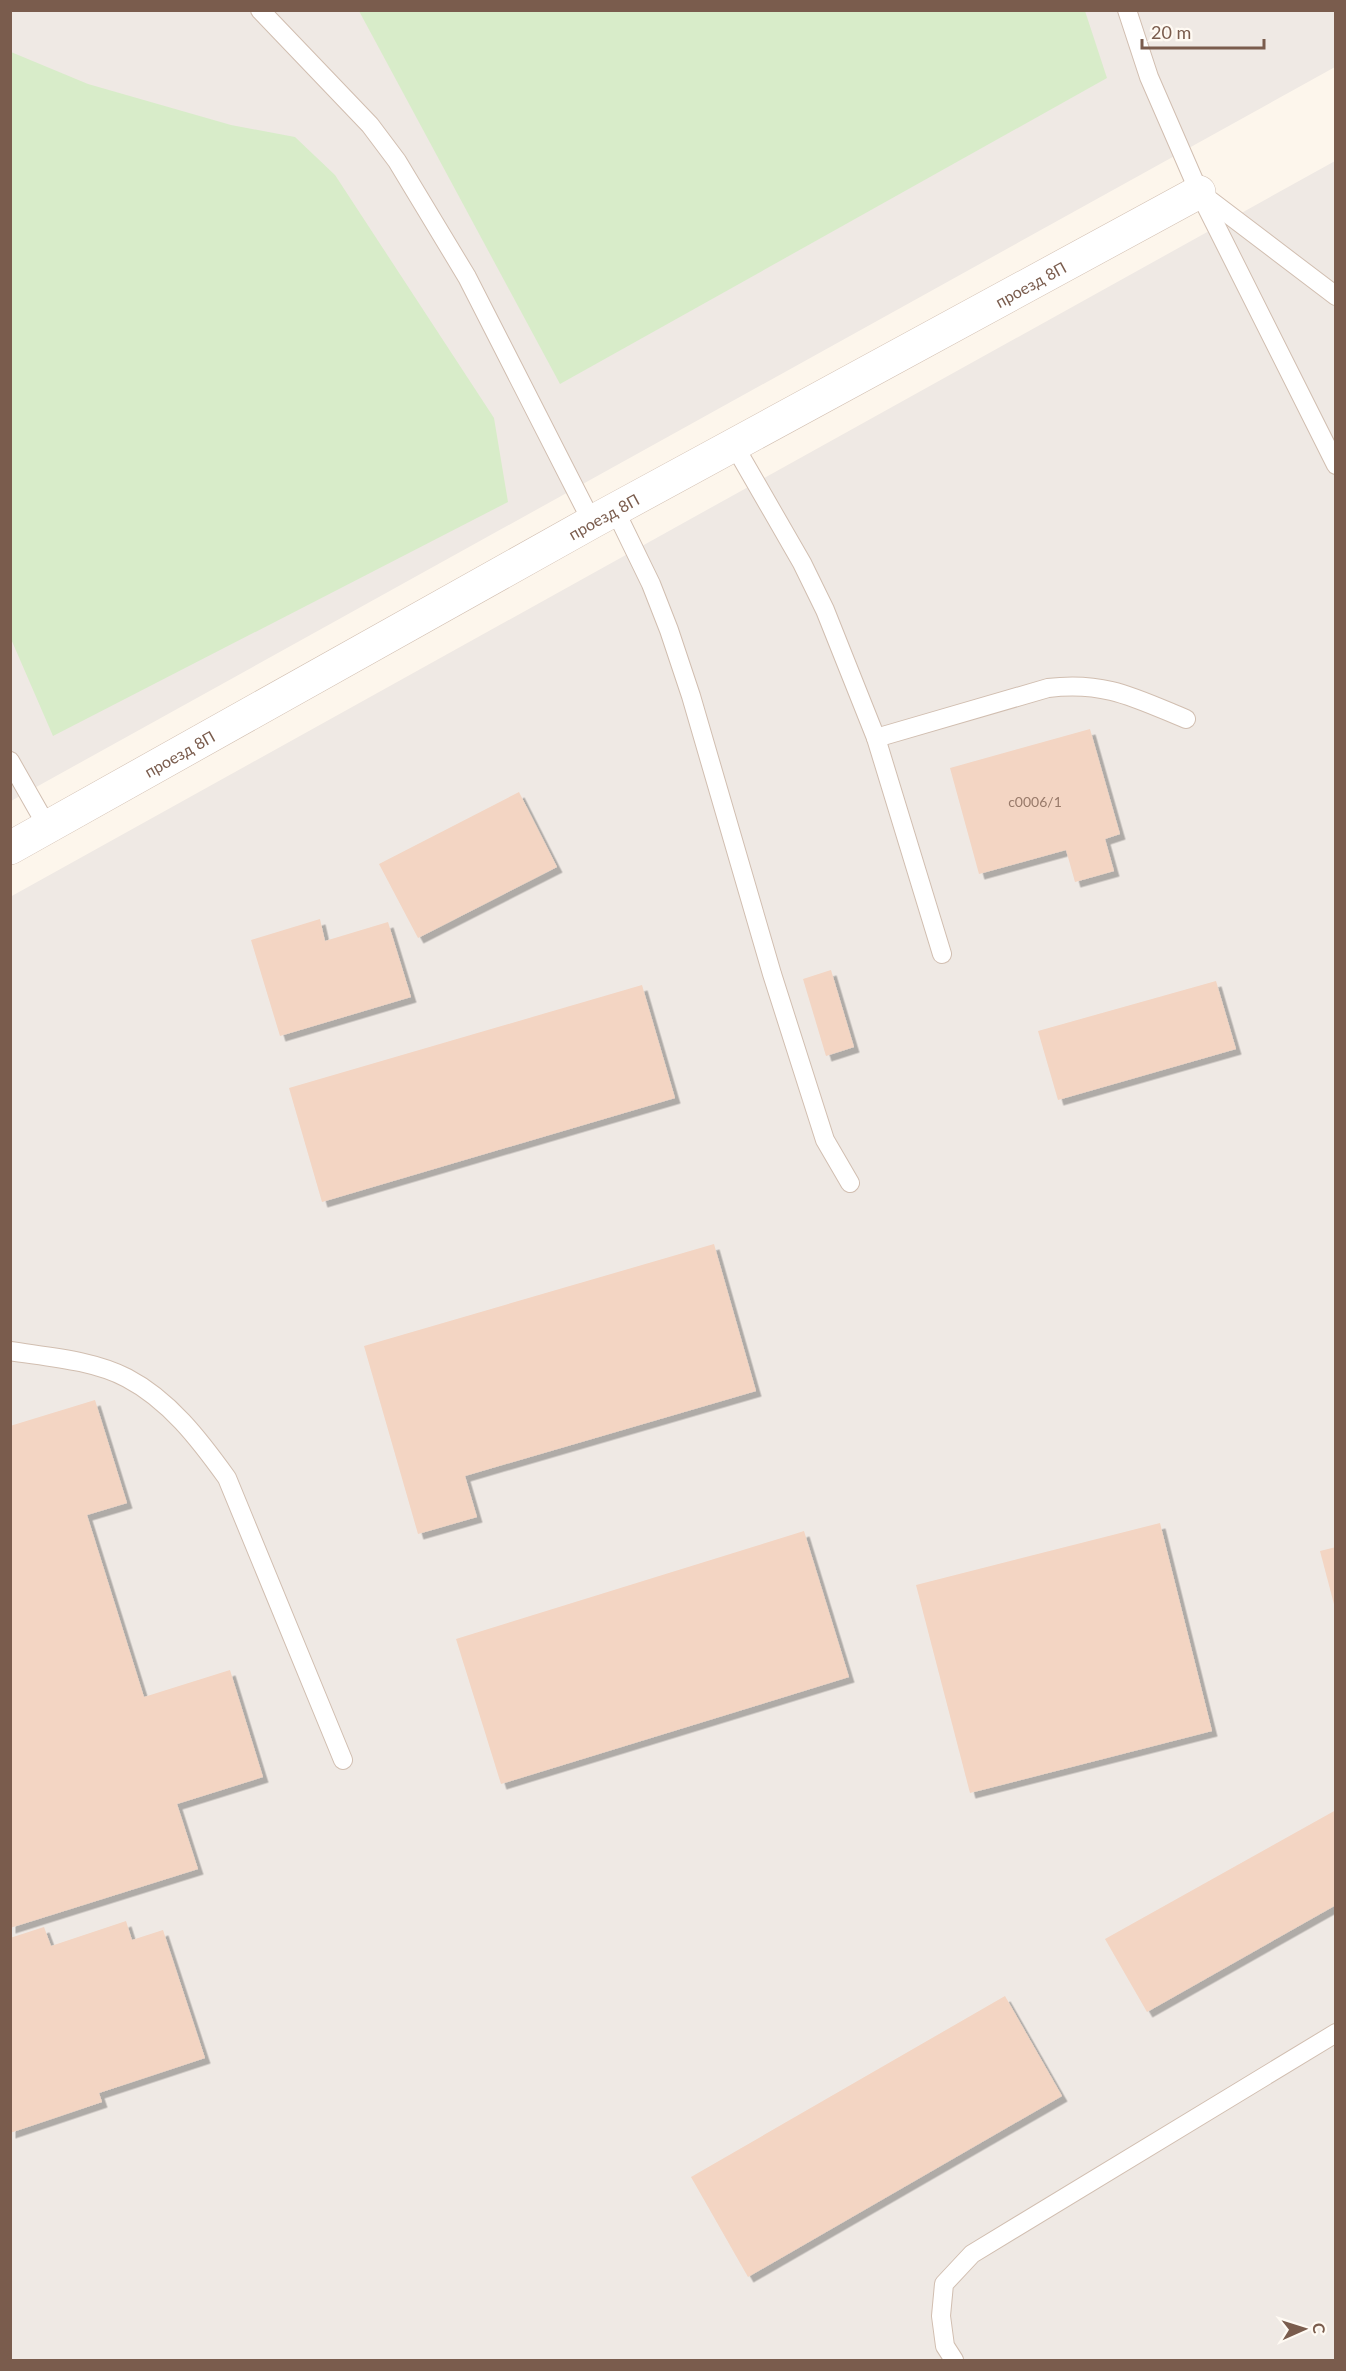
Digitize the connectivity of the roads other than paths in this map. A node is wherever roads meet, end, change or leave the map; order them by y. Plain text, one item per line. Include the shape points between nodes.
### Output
1 (260, 10) edge
2 (1127, 10) edge
3 (1199, 192) junction
4 (1335, 296) edge
5 (734, 445) junction
6 (1335, 465) edge
7 (603, 516) junction
8 (1186, 719) dead end
9 (876, 738) junction
10 (10, 761) edge
11 (48, 828) junction
12 (10, 848) edge
13 (942, 954) dead end
14 (850, 1183) dead end
15 (10, 1351) edge
16 (343, 1760) dead end
17 (1335, 2033) edge
18 (954, 2361) edge

1 - 7 lane via 370,125 397,161
2 - 3 lane via 1149,77
3 - 4 lane
3 - 5 street, проезд 8П
3 - 6 lane
5 - 7 street, проезд 8П
5 - 9 lane via 825,610
7 - 11 street, проезд 8П
7 - 14 lane via 651,584 669,630 825,1140
8 - 9 lane via 1121,693 1072,685 1048,688
9 - 13 lane
10 - 11 lane
11 - 12 street, проезд 8П
15 - 16 lane via 90,1365 125,1378 160,1399 203,1444 226,1478
17 - 18 lane via 972,2254 944,2284 940,2316 945,2346

